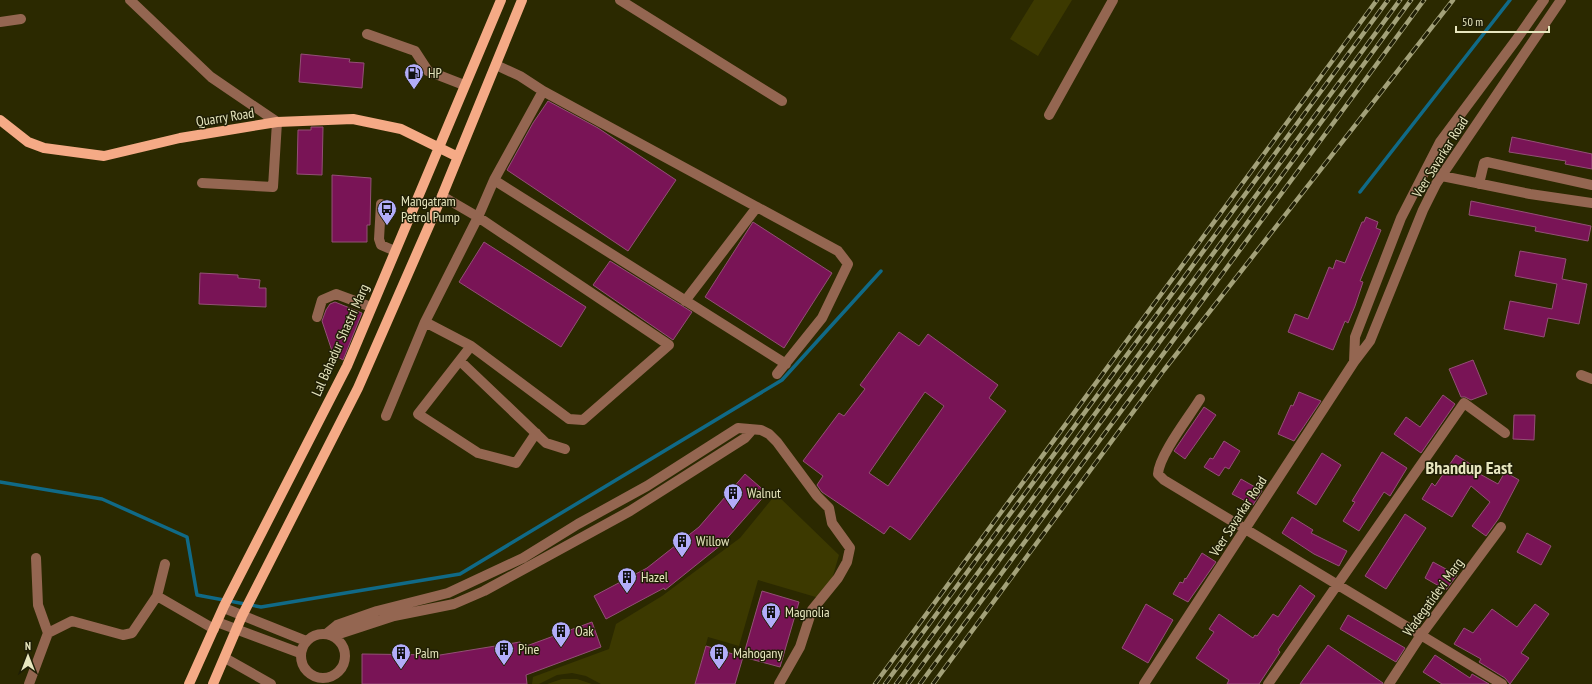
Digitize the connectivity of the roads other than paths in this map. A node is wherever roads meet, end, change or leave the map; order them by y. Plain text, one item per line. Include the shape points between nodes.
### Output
1 (130, 0) edge
2 (501, 0) edge
3 (522, 0) edge
4 (620, 0) edge
5 (1113, 0) edge
6 (1544, 0) edge
7 (1561, 0) edge
8 (21, 19) dead end
9 (0, 22) edge
10 (367, 34) dead end
11 (496, 65) junction
12 (464, 85) junction
13 (543, 91) junction
14 (782, 100) dead end
15 (1049, 115) dead end
16 (0, 120) edge
17 (276, 122) junction
18 (440, 147) junction
19 (458, 157) junction
20 (1442, 176) junction
21 (494, 180) junction
22 (202, 183) dead end
23 (1478, 184) junction
24 (1592, 185) edge
25 (442, 196) junction
26 (1592, 203) edge
27 (381, 204) dead end
28 (757, 207) junction
29 (478, 216) junction
30 (395, 251) junction
31 (685, 301) junction
32 (371, 307) junction
33 (317, 317) dead end
34 (425, 322) junction
35 (471, 346) junction
36 (460, 362) junction
37 (1354, 362) junction
38 (786, 364) junction
39 (777, 374) dead end
40 (1581, 375) dead end
41 (1592, 379) edge
42 (1200, 399) dead end
43 (386, 416) dead end
44 (752, 430) junction
45 (536, 433) junction
46 (1505, 433) dead end
47 (565, 449) dead end
48 (636, 492) junction
49 (644, 502) junction
50 (1501, 527) dead end
51 (1246, 530) junction
52 (36, 558) dead end
53 (165, 564) dead end
54 (1337, 585) junction
55 (157, 596) junction
56 (224, 607) junction
57 (244, 613) junction
58 (215, 626) junction
59 (236, 630) junction
60 (48, 633) junction
61 (329, 635) junction
62 (1421, 635) junction
63 (306, 641) junction
64 (300, 653) junction
65 (224, 658) junction
66 (324, 681) edge
67 (29, 684) edge
68 (189, 684) edge
69 (213, 684) edge
70 (271, 684) edge
71 (779, 684) edge
72 (1144, 684) edge
73 (1268, 684) edge
74 (1389, 684) edge
75 (1502, 684) edge

1 - 17 street via 211,77
2 - 12 main road, Lal Bahadur Shastri Marg
3 - 11 main road
4 - 14 street
5 - 15 street
6 - 37 street, Veer Savarkar Road via 1440,142 1401,218 1355,337
7 - 20 street, Veer Savarkar Road
8 - 9 street
10 - 12 street via 415,51 428,71
11 - 13 street
11 - 19 main road
12 - 18 main road, Lal Bahadur Shastri Marg
13 - 21 street
13 - 28 street
16 - 17 main road, Quarry Road via 28,142 44,148 104,156 180,138
17 - 18 main road, Quarry Road via 353,119 401,129
17 - 22 street via 273,187
18 - 19 main road, Quarry Road
18 - 30 main road, Lal Bahadur Shastri Marg
19 - 25 main road
20 - 23 street
20 - 37 street, Veer Savarkar Road via 1423,210 1370,341
21 - 29 street
21 - 31 street
23 - 24 street via 1484,164 1487,162
23 - 26 street
25 - 29 street
25 - 57 main road via 358,388
27 - 30 street via 379,239 381,245
28 - 31 street
28 - 38 street via 838,251 848,264 822,318
29 - 34 street
29 - 35 street via 669,345 583,420 570,420
30 - 32 main road, Lal Bahadur Shastri Marg
31 - 38 street
32 - 33 street via 336,294 322,300
32 - 56 main road, Lal Bahadur Shastri Marg via 347,366
34 - 35 street
34 - 43 street
35 - 36 street
36 - 45 street
36 - 45 street via 418,414 478,453 516,463
37 - 51 street, Veer Savarkar Road
38 - 39 street
40 - 41 street
42 - 51 street via 1164,455 1158,467 1158,474
44 - 48 street via 738,428
44 - 49 street via 745,438
44 - 71 street via 761,430 777,442 829,508 832,523 850,548 847,562 838,578 812,610 800,647
45 - 47 street via 546,443
46 - 54 street via 1464,403
48 - 49 street
48 - 61 street via 523,558 448,593 377,611 337,625
49 - 61 street via 508,579 454,604 394,616
50 - 62 street, Wadegatidevi Marg
51 - 54 street
51 - 72 street, Veer Savarkar Road
52 - 60 street via 38,605
53 - 55 street
54 - 62 street
54 - 73 street
55 - 58 street
55 - 60 street via 132,633 123,635 72,621
56 - 57 street
56 - 58 main road, Lal Bahadur Shastri Marg
57 - 59 main road
57 - 63 street
58 - 59 street
58 - 68 main road, Lal Bahadur Shastri Marg
59 - 64 street
59 - 65 main road
60 - 67 street
61 - 63 street via 318,634
61 - 66 street via 343,647 345,654 341,669
62 - 74 street, Wadegatidevi Marg
62 - 75 street
63 - 64 street
64 - 66 street via 307,672
65 - 69 main road
65 - 70 street

